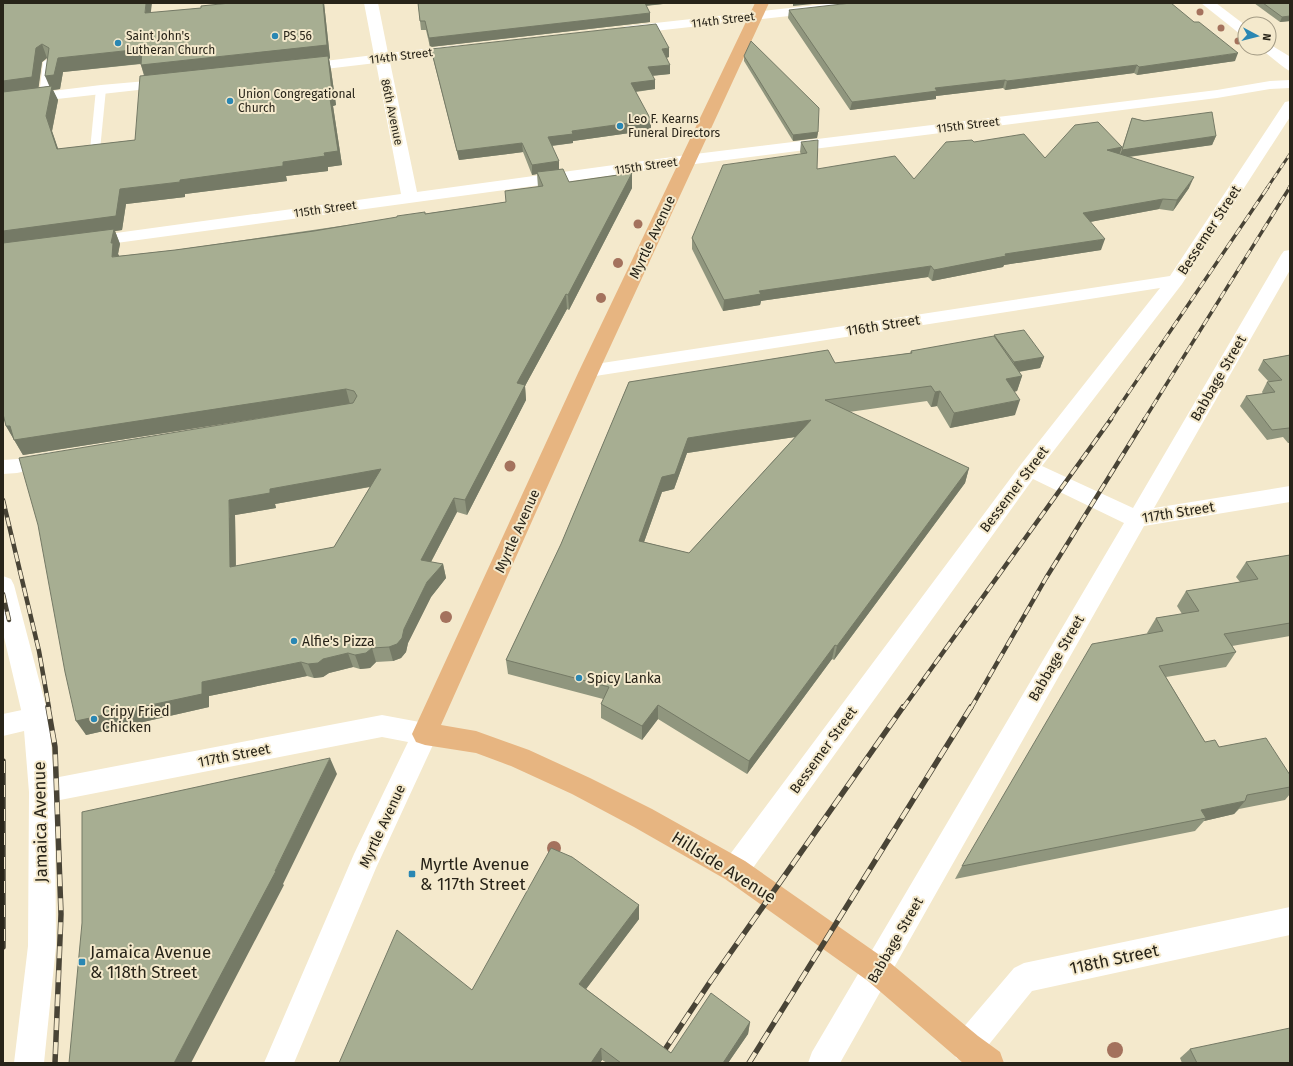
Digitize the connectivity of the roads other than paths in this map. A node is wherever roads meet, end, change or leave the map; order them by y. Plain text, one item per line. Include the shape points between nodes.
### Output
1 (370, 3) edge
2 (870, 3) edge
3 (1208, 3) edge
4 (759, 9) edge
5 (1237, 25) edge
6 (615, 32) edge
7 (474, 48) edge
8 (1277, 54) edge
9 (381, 59) junction
10 (48, 62) edge
11 (1290, 67) edge
12 (285, 70) edge
13 (185, 81) edge
14 (1290, 84) edge
15 (101, 89) junction
16 (44, 96) junction
17 (3, 101) edge
18 (1290, 105) edge
19 (95, 150) edge
20 (687, 160) junction
21 (410, 198) junction
22 (73, 244) edge
23 (1290, 255) edge
24 (1176, 280) junction
25 (590, 371) junction
26 (71, 456) edge
27 (3, 467) edge
28 (1029, 468) junction
29 (1290, 494) edge
30 (1136, 519) junction
31 (3, 585) edge
32 (36, 718) junction
33 (3, 725) edge
34 (425, 734) junction
35 (42, 792) junction
36 (735, 870) junction
37 (1290, 921) edge
38 (878, 971) junction
39 (978, 1055) edge
40 (29, 1063) edge
41 (279, 1063) edge
42 (823, 1063) edge

1 - 9 street, 86th Avenue
2 - 4 street, 114th Street
3 - 5 street
4 - 6 street, 114th Street
4 - 20 main road, Myrtle Avenue
7 - 9 street, 114th Street
8 - 11 street
9 - 12 street, 114th Street
9 - 21 street, 86th Avenue
10 - 16 lane
13 - 15 street
14 - 20 street, 115th Street
15 - 16 street
15 - 19 lane
16 - 17 street
18 - 24 street, Bessemer Street
20 - 21 street, 115th Street
20 - 25 main road, Myrtle Avenue
21 - 22 street, 115th Street
23 - 30 street, Babbage Street
24 - 25 street, 116th Street
24 - 28 street, Bessemer Street
25 - 34 main road, Myrtle Avenue
26 - 27 street
28 - 30 street, 117th Street
28 - 36 street, Bessemer Street
29 - 30 street, 117th Street
30 - 38 street, Babbage Street
31 - 32 street, Jamaica Avenue
32 - 33 street
32 - 35 street, Jamaica Avenue
34 - 35 street, 117th Street via 382,726
34 - 36 main road, Hillside Avenue via 476,742 520,758 622,807
34 - 41 street, Myrtle Avenue via 364,863
35 - 40 street, Jamaica Avenue via 42,946
36 - 38 main road, Hillside Avenue
37 - 39 street, 118th Street via 1024,978
38 - 39 main road, Hillside Avenue
38 - 42 street, Babbage Street

